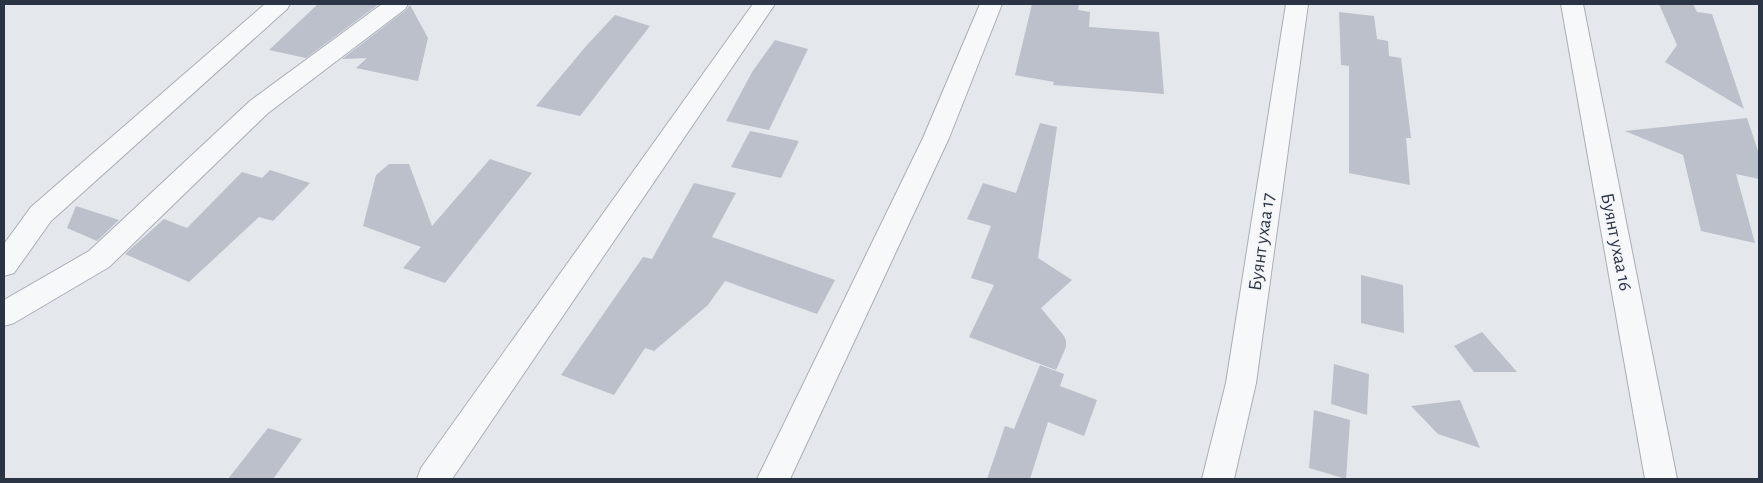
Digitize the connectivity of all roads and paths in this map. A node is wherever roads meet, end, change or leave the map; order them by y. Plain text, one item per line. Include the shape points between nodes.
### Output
1 (279, 4) edge
2 (397, 4) edge
3 (764, 4) edge
4 (991, 4) edge
5 (1297, 4) edge
6 (1572, 4) edge
7 (4, 265) edge
8 (4, 314) edge
9 (433, 479) edge
10 (773, 479) edge
11 (1218, 479) edge
12 (1660, 479) edge

1 - 7 street via 41,214
2 - 8 street via 259,107 99,259
3 - 9 street
4 - 10 street via 936,138
5 - 11 street, Буянт ухаа 17 via 1241,383
6 - 12 street, Буянт ухаа 16

